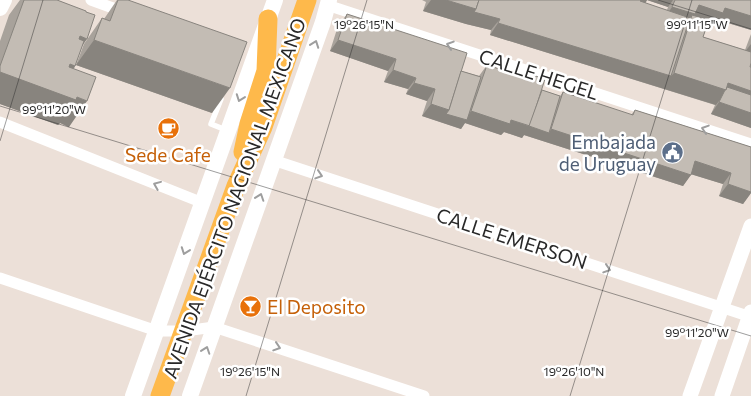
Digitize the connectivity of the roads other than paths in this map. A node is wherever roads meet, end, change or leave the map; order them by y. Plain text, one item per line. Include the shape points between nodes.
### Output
1 (4, 0) edge
2 (91, 0) edge
3 (275, 0) edge
4 (307, 0) edge
5 (328, 2) edge
6 (0, 8) edge
7 (136, 16) edge
8 (268, 19) junction
9 (224, 90) edge
10 (0, 122) edge
11 (228, 131) junction
12 (751, 144) edge
13 (273, 160) junction
14 (236, 186) junction
15 (203, 203) junction
16 (751, 226) edge
17 (0, 278) edge
18 (722, 307) junction
19 (750, 315) edge
20 (214, 326) junction
21 (185, 330) junction
22 (157, 331) junction
23 (133, 396) edge
24 (160, 396) edge
25 (190, 396) edge
26 (424, 396) edge
27 (690, 396) edge
28 (722, 396) edge

1 - 6 main road
2 - 7 street
3 - 8 main road, AVENIDA EJÉRCITO NACIONAL MEXICANO
4 - 14 main road, AVENIDA EJÉRCITO NACIONAL MEXICANO via 263,127
12 -> 5 street, CALLE HEGEL
13 -> 5 main road, AVENIDA EJÉRCITO NACIONAL MEXICANO
8 -> 11 main road, AVENIDA EJÉRCITO NACIONAL MEXICANO via 248,63
8 - 14 main road via 266,71 249,124
9 - 11 lane via 211,124
15 -> 10 street
11 - 15 main road, AVENIDA EJÉRCITO NACIONAL MEXICANO
13 -> 18 street, CALLE EMERSON
20 -> 13 main road, AVENIDA EJÉRCITO NACIONAL MEXICANO
14 - 21 main road, AVENIDA EJÉRCITO NACIONAL MEXICANO
15 -> 22 main road, AVENIDA EJÉRCITO NACIONAL MEXICANO
16 - 18 street
17 - 22 street
18 - 19 street, CALLE EMERSON
18 - 27 street
19 - 28 street
20 - 21 street
25 -> 20 main road, AVENIDA EJÉRCITO NACIONAL MEXICANO
20 -> 26 street
21 - 22 street
21 - 24 main road, AVENIDA EJÉRCITO NACIONAL MEXICANO
22 - 23 main road, AVENIDA EJÉRCITO NACIONAL MEXICANO

